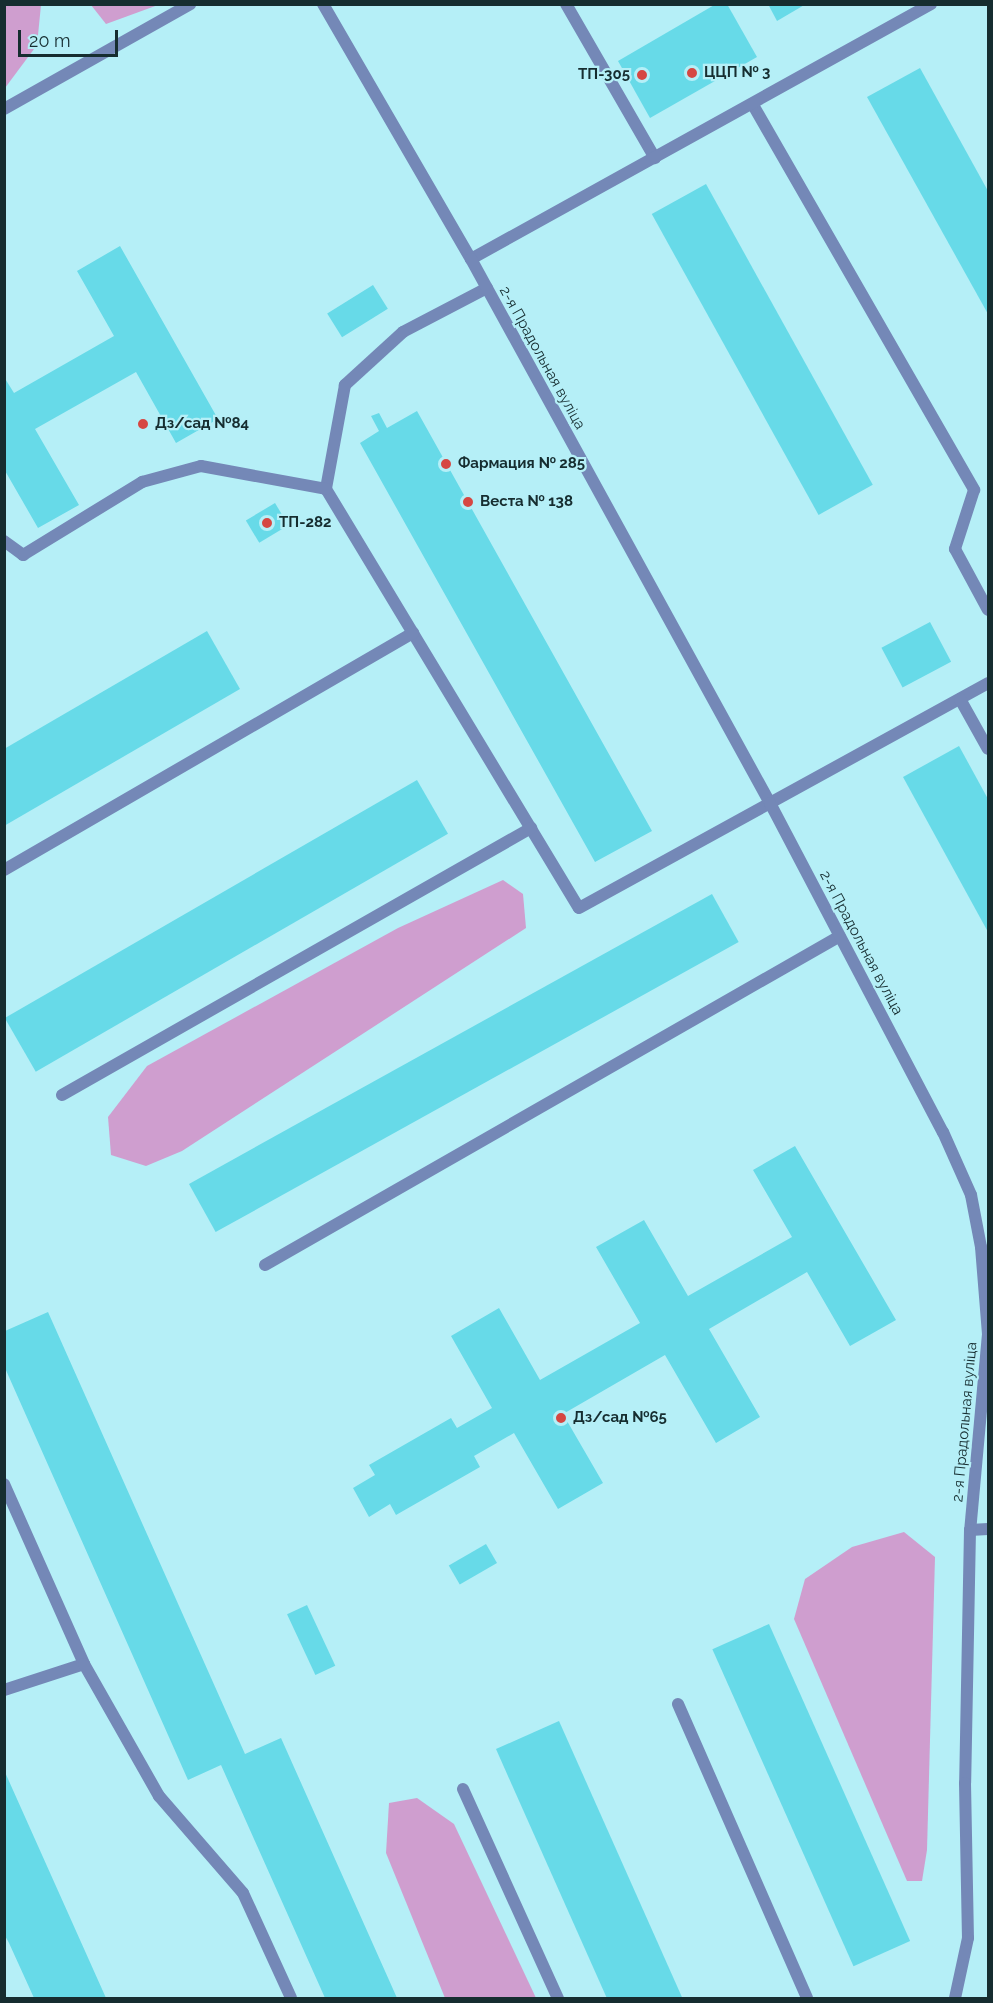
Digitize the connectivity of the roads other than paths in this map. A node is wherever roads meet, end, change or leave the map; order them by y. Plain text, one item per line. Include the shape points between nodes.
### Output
1 (189, 4) edge
2 (323, 4) edge
3 (566, 4) edge
4 (931, 4) edge
5 (753, 105) junction
6 (4, 109) edge
7 (655, 158) junction
8 (471, 259) junction
9 (487, 288) junction
10 (326, 489) junction
11 (4, 541) edge
12 (988, 610) edge
13 (413, 633) junction
14 (988, 683) edge
15 (960, 699) junction
16 (988, 749) edge
17 (770, 803) junction
18 (531, 828) junction
19 (4, 870) edge
20 (840, 936) junction
21 (62, 1095) dead end
22 (265, 1265) dead end
23 (988, 1333) edge
24 (4, 1484) edge
25 (988, 1529) edge
26 (970, 1530) junction
27 (84, 1664) junction
28 (4, 1690) edge
29 (678, 1704) dead end
30 (463, 1789) dead end
31 (291, 1998) edge
32 (558, 1998) edge
33 (807, 1998) edge
34 (955, 1998) edge

1 - 6 street
2 - 8 street, 2-я Прадольная вуліца
3 - 7 street
4 - 5 street
5 - 7 street
5 - 12 street via 974,490 955,549
7 - 8 street
8 - 9 street, 2-я Прадольная вуліца
9 - 10 street via 403,332 345,385
9 - 17 street, 2-я Прадольная вуліца
10 - 11 street via 201,466 142,482 23,555
10 - 13 street
13 - 18 street
13 - 19 street
14 - 15 street
15 - 16 street
15 - 17 street
17 - 18 street via 579,908
17 - 20 street, 2-я Прадольная вуліца
18 - 21 street
20 - 22 street
20 - 23 street, 2-я Прадольная вуліца via 943,1132 971,1195 981,1247
23 - 26 street, 2-я Прадольная вуліца
24 - 27 street
25 - 26 street
26 - 34 street, 2-я Прадольная вуліца via 965,1783 968,1938
27 - 28 street
27 - 31 street via 159,1796 243,1893
29 - 33 street
30 - 32 street

